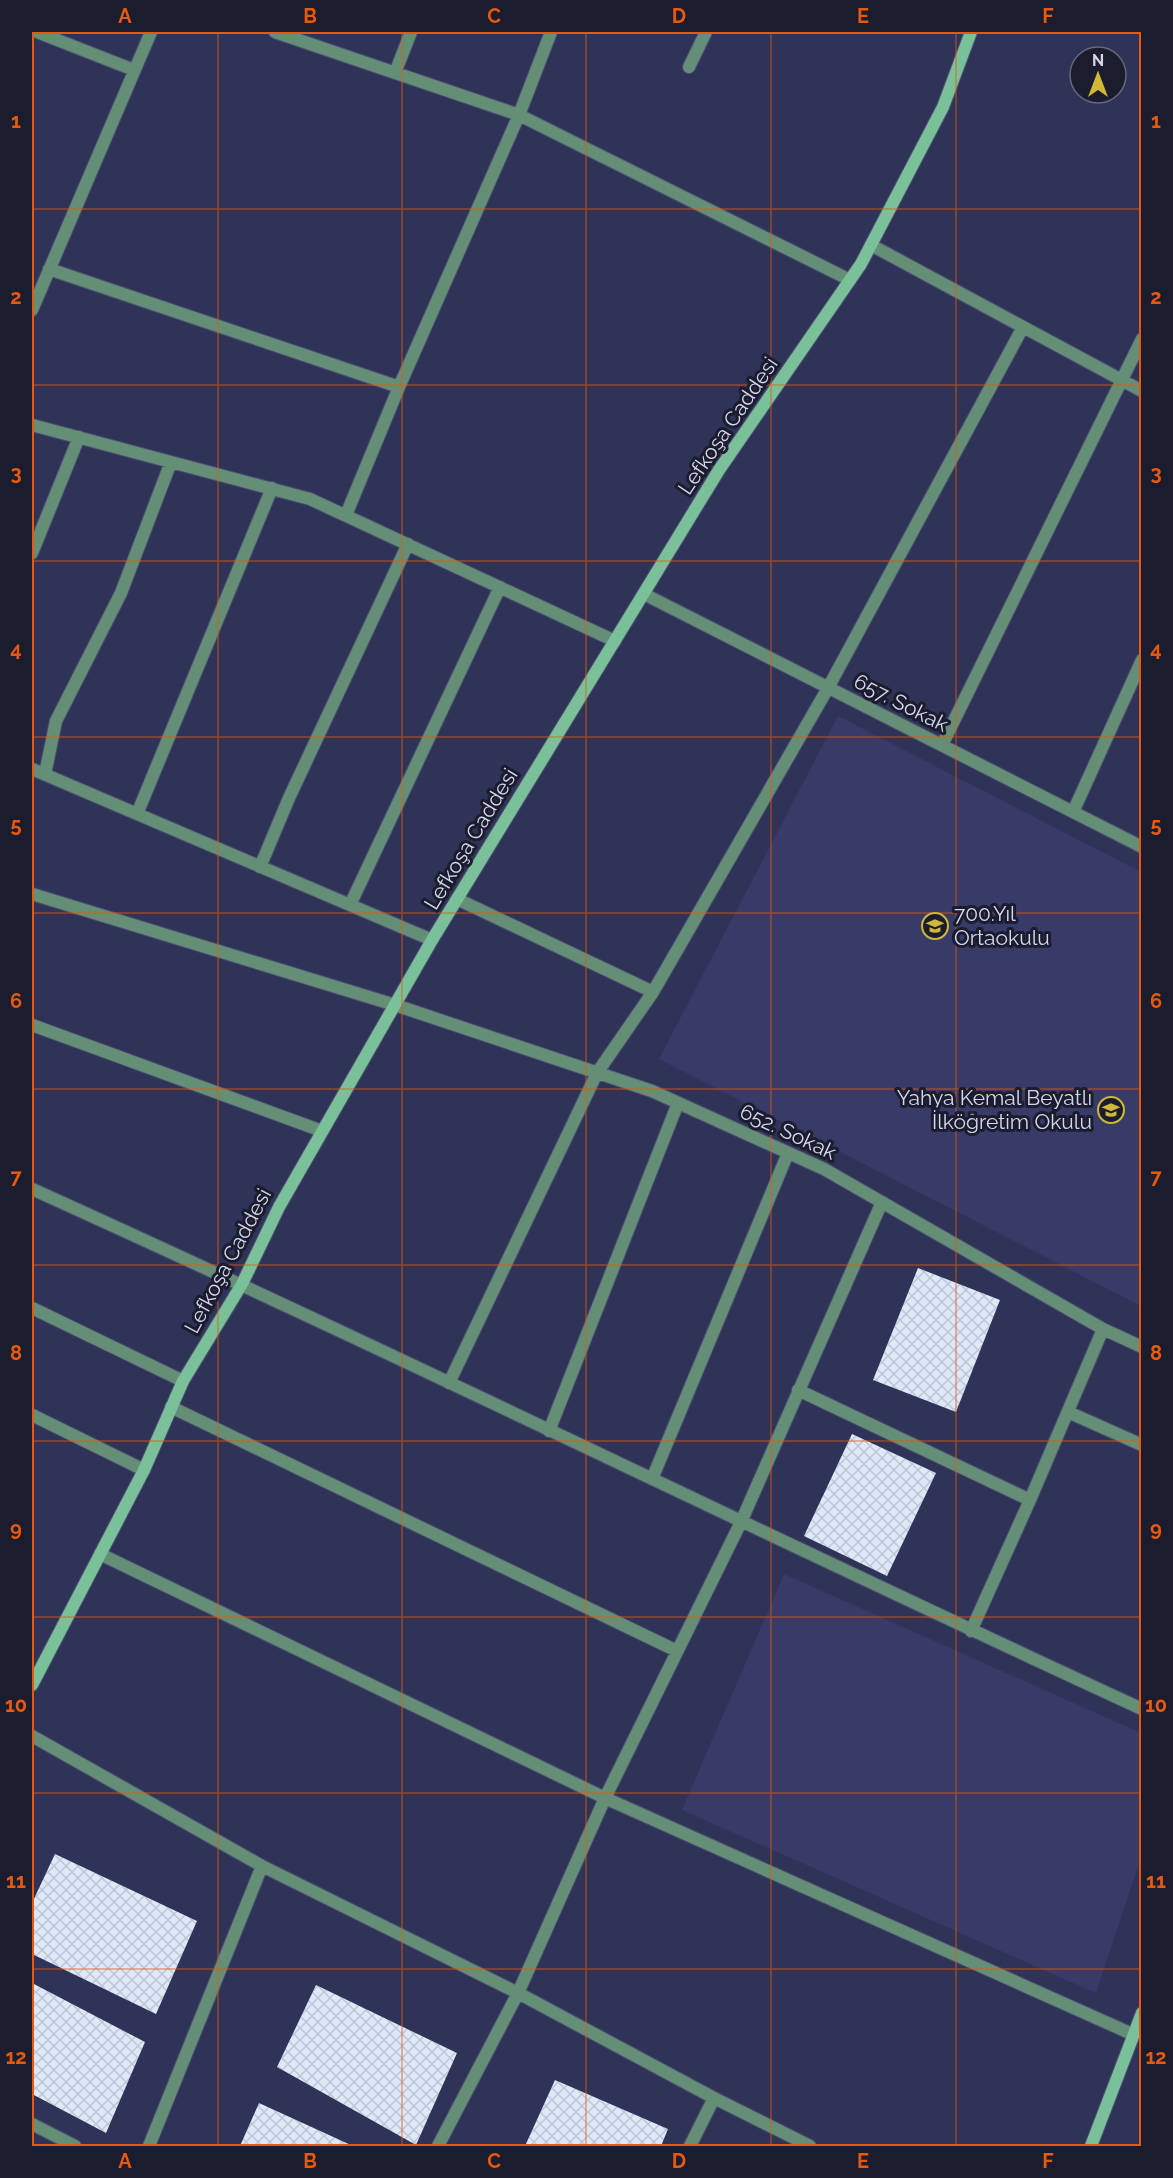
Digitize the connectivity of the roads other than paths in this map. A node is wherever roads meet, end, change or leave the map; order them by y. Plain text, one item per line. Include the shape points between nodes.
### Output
1 (37, 32) edge
2 (151, 32) edge
3 (275, 32) edge
4 (411, 32) edge
5 (551, 32) edge
6 (706, 32) edge
7 (971, 32) edge
8 (689, 67) dead end
9 (134, 70) junction
10 (395, 73) junction
11 (519, 115) junction
12 (871, 245) junction
13 (49, 269) junction
14 (850, 280) junction
15 (32, 310) edge
16 (1023, 327) junction
17 (1142, 339) edge
18 (1122, 380) junction
19 (399, 387) junction
20 (1142, 391) edge
21 (32, 425) edge
22 (78, 437) junction
23 (171, 462) junction
24 (272, 488) junction
25 (346, 515) junction
26 (408, 544) junction
27 (32, 553) edge
28 (500, 587) junction
29 (644, 594) junction
30 (615, 641) junction
31 (1142, 660) edge
32 (828, 688) junction
33 (942, 745) junction
34 (32, 769) edge
35 (45, 774) junction
36 (1073, 812) junction
37 (137, 814) junction
38 (1142, 847) edge
39 (261, 867) junction
40 (32, 894) edge
41 (457, 899) junction
42 (350, 905) junction
43 (432, 940) junction
44 (653, 992) junction
45 (395, 1005) junction
46 (32, 1025) edge
47 (597, 1073) junction
48 (678, 1103) junction
49 (322, 1131) junction
50 (788, 1153) junction
51 (32, 1189) edge
52 (882, 1202) junction
53 (242, 1284) junction
54 (32, 1308) edge
55 (1103, 1329) junction
56 (1142, 1347) edge
57 (183, 1381) junction
58 (449, 1383) junction
59 (798, 1390) junction
60 (171, 1407) junction
61 (1068, 1412) junction
62 (32, 1415) edge
63 (549, 1431) junction
64 (1142, 1445) edge
65 (144, 1470) junction
66 (652, 1479) junction
67 (1030, 1500) junction
68 (741, 1522) junction
69 (100, 1554) junction
70 (971, 1631) junction
71 (677, 1651) junction
72 (32, 1684) edge
73 (1142, 1709) edge
74 (32, 1736) edge
75 (606, 1798) junction
76 (262, 1866) junction
77 (518, 1994) junction
78 (1142, 2013) edge
79 (1132, 2034) junction
80 (714, 2098) junction
81 (32, 2124) edge
82 (75, 2146) edge
83 (148, 2146) edge
84 (438, 2146) edge
85 (690, 2146) edge
86 (810, 2146) edge
87 (1091, 2146) edge

1 - 9 street
2 - 9 street
3 - 10 street
4 - 10 street
5 - 11 street
6 - 8 street
7 - 12 street, Lefkoşa Caddesi via 943,107
9 - 13 street
10 - 11 street
11 - 14 street
11 - 19 street
12 - 14 street, Lefkoşa Caddesi
12 - 16 street
13 - 15 street
13 - 19 street
14 - 29 street, Lefkoşa Caddesi via 719,470
16 - 18 street
16 - 32 street
17 - 18 street
18 - 20 street
18 - 33 street
19 - 25 street
21 - 22 street
22 - 23 street
22 - 27 street
23 - 24 street
23 - 35 street via 121,593 56,721
24 - 25 street
24 - 37 street
25 - 26 street
26 - 28 street
26 - 39 street via 289,798
28 - 30 street
28 - 42 street
29 - 30 street, Lefkoşa Caddesi
29 - 32 street, 657. Sokak
30 - 41 street, Lefkoşa Caddesi
31 - 36 street
32 - 33 street, 657. Sokak
32 - 44 street
33 - 36 street, 657. Sokak
34 - 35 street
35 - 37 street
36 - 38 street, 657. Sokak
37 - 39 street
39 - 42 street
40 - 45 street, 652. Sokak
41 - 43 street, Lefkoşa Caddesi
41 - 44 street
42 - 43 street
43 - 45 street, Lefkoşa Caddesi
44 - 47 street
45 - 47 street, 652. Sokak
45 - 49 street, Lefkoşa Caddesi
46 - 49 street
47 - 48 street, 652. Sokak
47 - 58 street
48 - 50 street, 652. Sokak
48 - 63 street
49 - 53 street, Lefkoşa Caddesi via 279,1206
50 - 52 street, 652. Sokak
50 - 66 street
51 - 53 street
52 - 55 street, 652. Sokak
52 - 59 street
53 - 57 street, Lefkoşa Caddesi
53 - 58 street
54 - 57 street
55 - 56 street, 652. Sokak
55 - 61 street
57 - 60 street, Lefkoşa Caddesi
58 - 63 street
59 - 67 street
59 - 68 street
60 - 65 street, Lefkoşa Caddesi
60 - 71 street
61 - 64 street
61 - 67 street
62 - 65 street
63 - 66 street
65 - 69 street, Lefkoşa Caddesi
66 - 68 street
67 - 70 street
68 - 70 street
68 - 71 street
69 - 72 street, Lefkoşa Caddesi
69 - 75 street
70 - 73 street
71 - 75 street
74 - 76 street
75 - 77 street
75 - 79 street
76 - 77 street
76 - 83 street
77 - 80 street
77 - 84 street
78 - 79 street
79 - 87 street
80 - 85 street
80 - 86 street
81 - 82 street

